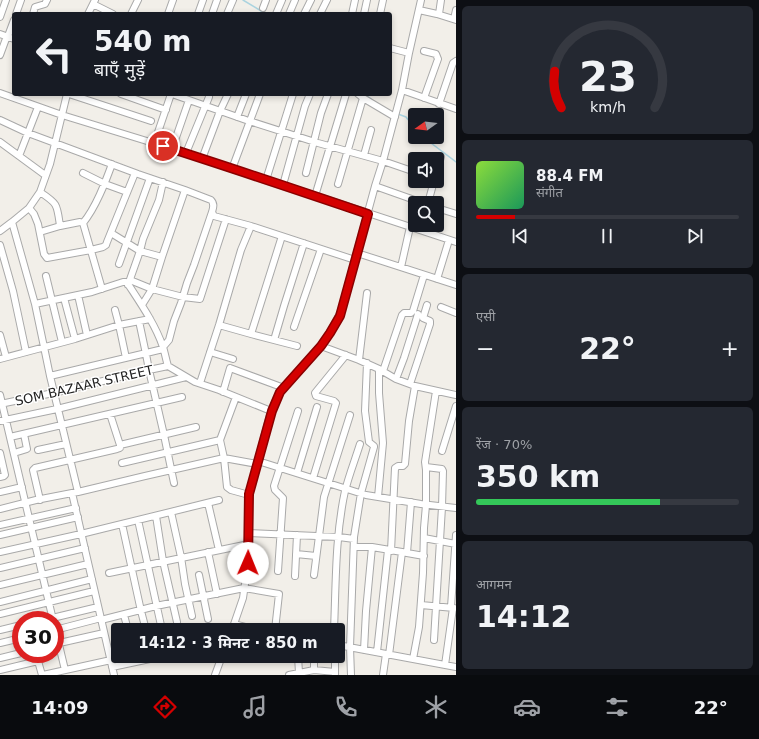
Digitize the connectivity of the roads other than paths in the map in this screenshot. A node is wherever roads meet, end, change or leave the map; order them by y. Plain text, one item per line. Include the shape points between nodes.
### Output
1 (6, 0) edge
2 (22, 0) edge
3 (47, 0) edge
4 (138, 0) edge
5 (173, 0) edge
6 (203, 0) edge
7 (217, 0) edge
8 (233, 0) edge
9 (266, 0) edge
10 (282, 0) edge
11 (295, 0) edge
12 (311, 0) edge
13 (327, 0) edge
14 (355, 0) edge
15 (367, 0) edge
16 (383, 0) edge
17 (421, 0) edge
18 (441, 0) edge
19 (94, 2) edge
20 (262, 8) dead end
21 (419, 10) junction
22 (456, 10) edge
23 (17, 12) edge
24 (33, 12) edge
25 (89, 12) edge
26 (110, 12) edge
27 (132, 12) edge
28 (169, 12) edge
29 (199, 12) edge
30 (213, 12) edge
31 (228, 12) edge
32 (277, 12) edge
33 (290, 12) edge
34 (305, 12) edge
35 (321, 12) edge
36 (352, 12) edge
37 (364, 12) edge
38 (380, 12) edge
39 (438, 14) junction
40 (0, 17) edge
41 (455, 19) edge
42 (0, 34) edge
43 (10, 37) edge
44 (392, 49) edge
45 (424, 51) dead end
46 (409, 53) junction
47 (0, 55) edge
48 (456, 61) edge
49 (402, 90) junction
50 (0, 93) edge
51 (67, 96) edge
52 (74, 96) edge
53 (127, 96) edge
54 (171, 96) edge
55 (227, 96) edge
56 (245, 96) edge
57 (259, 96) edge
58 (292, 96) edge
59 (309, 96) edge
60 (327, 96) edge
61 (345, 96) edge
62 (361, 96) edge
63 (209, 97) dead end
64 (187, 98) edge
65 (424, 98) junction
66 (439, 104) junction
67 (205, 106) junction
68 (38, 107) junction
69 (456, 108) edge
70 (166, 110) junction
71 (220, 111) junction
72 (396, 114) junction
73 (62, 115) junction
74 (237, 117) junction
75 (0, 120) edge
76 (151, 121) dead end
77 (250, 122) junction
78 (371, 130) dead end
79 (281, 131) junction
80 (28, 133) junction
81 (297, 136) junction
82 (0, 142) edge
83 (314, 142) junction
84 (55, 143) junction
85 (154, 144) junction
86 (330, 146) junction
87 (172, 149) junction
88 (348, 151) junction
89 (186, 153) junction
90 (364, 155) junction
91 (19, 156) junction
92 (202, 159) junction
93 (384, 161) junction
94 (112, 164) junction
95 (232, 170) junction
96 (408, 170) edge
97 (83, 173) dead end
98 (135, 173) junction
99 (306, 173) dead end
100 (45, 175) junction
101 (150, 178) junction
102 (266, 180) junction
103 (163, 182) junction
104 (105, 184) junction
105 (338, 184) dead end
106 (283, 185) junction
107 (375, 186) junction
108 (185, 190) junction
109 (40, 192) junction
110 (127, 192) junction
111 (315, 196) junction
112 (408, 198) edge
113 (29, 208) junction
114 (444, 210) edge
115 (212, 212) junction
116 (368, 214) junction
117 (456, 214) edge
118 (226, 219) junction
119 (12, 222) junction
120 (82, 223) junction
121 (60, 226) junction
122 (251, 226) junction
123 (408, 226) edge
124 (0, 231) edge
125 (40, 232) junction
126 (409, 232) edge
127 (425, 232) edge
128 (111, 233) junction
129 (282, 236) junction
130 (449, 240) junction
131 (456, 242) edge
132 (127, 243) junction
133 (304, 243) junction
134 (0, 245) edge
135 (321, 249) junction
136 (90, 250) junction
137 (140, 251) junction
138 (357, 253) junction
139 (162, 257) junction
140 (355, 260) junction
141 (119, 264) dead end
142 (401, 267) junction
143 (424, 275) junction
144 (46, 276) dead end
145 (437, 279) junction
146 (129, 282) junction
147 (456, 286) edge
148 (102, 289) junction
149 (152, 289) junction
150 (367, 293) dead end
151 (78, 295) junction
152 (183, 297) junction
153 (64, 298) junction
154 (53, 300) junction
155 (35, 304) junction
156 (142, 305) junction
157 (427, 305) dead end
158 (441, 307) dead end
159 (115, 310) dead end
160 (456, 313) edge
161 (418, 314) dead end
162 (150, 319) junction
163 (139, 321) junction
164 (119, 325) junction
165 (219, 326) junction
166 (294, 327) dead end
167 (251, 334) junction
168 (0, 335) edge
169 (87, 335) junction
170 (75, 339) junction
171 (274, 340) junction
172 (62, 342) junction
173 (297, 346) dead end
174 (321, 346) junction
175 (44, 347) junction
176 (163, 348) junction
177 (26, 352) junction
178 (210, 352) junction
179 (146, 354) junction
180 (346, 355) junction
181 (3, 358) edge
182 (126, 358) junction
183 (233, 359) dead end
184 (359, 360) junction
185 (367, 363) junction
186 (168, 366) junction
187 (149, 370) junction
188 (381, 370) junction
189 (50, 376) junction
190 (186, 377) junction
191 (396, 378) junction
192 (200, 383) junction
193 (152, 385) junction
194 (412, 385) junction
195 (284, 388) junction
196 (436, 391) junction
197 (223, 392) junction
198 (53, 393) junction
199 (0, 395) edge
200 (456, 395) edge
201 (182, 397) dead end
202 (236, 397) junction
203 (157, 403) junction
204 (1, 404) edge
205 (456, 406) edge
206 (317, 407) dead end
207 (57, 409) junction
208 (298, 410) dead end
209 (272, 411) junction
210 (110, 414) junction
211 (350, 415) dead end
212 (3, 420) edge
213 (61, 425) junction
214 (196, 427) dead end
215 (24, 434) junction
216 (164, 435) junction
217 (10, 437) junction
218 (220, 440) junction
219 (66, 444) junction
220 (360, 444) dead end
221 (120, 445) junction
222 (38, 450) dead end
223 (442, 450) dead end
224 (168, 452) junction
225 (0, 453) edge
226 (14, 453) junction
227 (224, 458) junction
228 (70, 460) junction
229 (122, 463) dead end
230 (258, 463) junction
231 (426, 467) junction
232 (280, 468) junction
233 (171, 470) junction
234 (297, 473) junction
235 (0, 477) edge
236 (313, 478) junction
237 (174, 483) dead end
238 (328, 483) junction
239 (22, 487) junction
240 (346, 488) junction
241 (0, 492) edge
242 (75, 493) junction
243 (361, 493) junction
244 (249, 494) junction
245 (378, 497) junction
246 (40, 500) junction
247 (219, 500) dead end
248 (394, 500) junction
249 (411, 502) junction
250 (26, 503) junction
251 (208, 503) junction
252 (426, 505) junction
253 (442, 507) junction
254 (76, 508) junction
255 (456, 508) edge
256 (0, 509) edge
257 (171, 512) junction
258 (156, 516) junction
259 (78, 517) junction
260 (29, 518) junction
261 (138, 520) junction
262 (122, 524) junction
263 (0, 525) edge
264 (32, 527) junction
265 (249, 533) junction
266 (0, 534) edge
267 (82, 534) junction
268 (280, 535) junction
269 (297, 535) junction
270 (456, 535) edge
271 (318, 536) junction
272 (339, 537) junction
273 (424, 538) junction
274 (354, 539) junction
275 (440, 542) junction
276 (36, 544) junction
277 (249, 544) junction
278 (456, 544) edge
279 (354, 547) junction
280 (372, 547) junction
281 (85, 548) junction
282 (219, 550) junction
283 (390, 550) junction
284 (0, 552) edge
285 (208, 552) junction
286 (405, 553) junction
287 (296, 554) junction
288 (316, 556) junction
289 (424, 556) junction
290 (181, 557) junction
291 (39, 559) junction
292 (163, 561) junction
293 (88, 564) junction
294 (147, 565) junction
295 (0, 568) edge
296 (132, 568) junction
297 (278, 571) dead end
298 (108, 572) dead end
299 (43, 575) junction
300 (199, 575) dead end
301 (314, 575) dead end
302 (295, 576) dead end
303 (92, 580) junction
304 (0, 585) edge
305 (244, 588) junction
306 (47, 590) junction
307 (94, 591) junction
308 (217, 594) junction
309 (204, 596) junction
310 (189, 600) junction
311 (0, 602) edge
312 (49, 602) junction
313 (172, 603) junction
314 (421, 605) junction
315 (156, 606) junction
316 (436, 606) junction
317 (98, 607) junction
318 (453, 608) edge
319 (51, 611) edge
320 (141, 611) junction
321 (0, 614) edge
322 (124, 615) junction
323 (64, 616) edge
324 (192, 616) dead end
325 (101, 619) junction
326 (208, 619) dead end
327 (177, 622) dead end
328 (126, 623) edge
329 (144, 623) edge
330 (160, 623) edge
331 (234, 623) edge
332 (276, 623) edge
333 (334, 623) edge
334 (64, 627) edge
335 (12, 628) edge
336 (0, 630) edge
337 (104, 633) junction
338 (12, 640) edge
339 (434, 640) dead end
340 (0, 642) edge
341 (64, 642) edge
342 (345, 646) edge
343 (350, 647) junction
344 (364, 650) junction
345 (376, 652) junction
346 (12, 655) edge
347 (387, 655) junction
348 (0, 658) edge
349 (413, 659) junction
350 (110, 660) junction
351 (63, 663) edge
352 (122, 663) edge
353 (219, 663) edge
354 (298, 663) edge
355 (314, 663) edge
356 (335, 663) edge
357 (445, 665) junction
358 (112, 667) junction
359 (456, 667) edge
360 (0, 670) edge
361 (65, 670) junction
362 (314, 670) junction
363 (299, 673) junction
364 (335, 674) edge
365 (43, 675) edge
366 (114, 675) edge
367 (215, 675) edge
368 (289, 675) edge
369 (351, 675) edge
370 (383, 675) edge

1 - 40 street
2 - 23 street
3 - 24 street via 45,4 35,7
4 - 27 street
5 - 28 street
6 - 29 street
7 - 30 street
8 - 31 street
9 - 20 street
10 - 32 street
11 - 33 street
12 - 34 street
13 - 35 street
14 - 36 street
15 - 37 street
16 - 38 street
17 - 21 street
18 - 39 street
19 - 25 street
19 - 26 street
21 - 39 street
21 - 46 street
22 - 41 street
39 - 41 street
42 - 43 street
43 - 47 street
44 - 46 street
45 - 65 street via 436,54 438,59
46 - 49 street
48 - 66 street via 453,63
49 - 65 street
49 - 72 street
50 - 68 street
51 - 73 street
52 - 76 street
53 - 70 street
54 - 70 street
55 - 71 street
56 - 74 street
57 - 77 street
58 - 79 street
59 - 81 street
60 - 83 street
61 - 86 street
62 - 72 street
62 - 88 street
63 - 67 street
64 - 67 street
64 - 87 street
65 - 66 street
66 - 69 street
67 - 71 street
67 - 89 street
68 - 73 street
68 - 80 street
70 - 85 street
71 - 74 street
71 - 92 street
72 - 93 street
73 - 84 street
73 - 85 street
74 - 77 street
75 - 80 street
77 - 79 street
77 - 95 street
78 - 90 street
79 - 81 street
79 - 102 street
80 - 84 street
80 - 91 street
81 - 83 street
81 - 106 street
82 - 91 street
83 - 86 street
83 - 99 street
84 - 94 street
84 - 100 street
85 - 87 street
86 - 88 street
86 - 111 street
87 - 89 street
88 - 90 street
88 - 105 street
89 - 92 street
90 - 93 street
91 - 100 street
92 - 95 street
93 - 96 street
93 - 107 street
94 - 98 street
94 - 104 street
95 - 102 street
97 - 104 street
98 - 101 street
98 - 110 street
100 - 109 street
101 - 103 street
101 - 132 street
102 - 106 street
103 - 108 street
103 - 137 street
104 - 110 street
104 - 120 street via 92,212
106 - 111 street
107 - 112 street
107 - 116 street
108 - 115 street via 212,200
108 - 139 street
109 - 113 street
109 - 121 street via 57,207
110 - 128 street
111 - 116 street
113 - 119 street
113 - 125 street via 36,217
114 - 117 street
115 - 118 street via 214,216
115 - 152 street
116 - 123 street
116 - 138 street
118 - 122 street
118 - 152 street via 201,298
119 - 124 street
119 - 155 street
120 - 121 street
120 - 136 street
121 - 125 street
122 - 129 street
122 - 165 street
125 - 136 street via 47,258
126 - 142 street
127 - 130 street
128 - 132 street
128 - 136 street via 106,245
129 - 133 street
129 - 167 street
130 - 131 street
130 - 145 street
132 - 137 street
132 - 141 street
133 - 135 street
133 - 171 street
134 - 177 street
135 - 140 street
135 - 166 street
136 - 148 street
137 - 139 street
137 - 146 street
138 - 140 street
138 - 142 street
139 - 149 street
140 - 174 street via 340,316
142 - 143 street
143 - 145 street
143 - 188 street via 413,311 402,315
144 - 154 street
145 - 147 street
146 - 148 street
146 - 149 street
146 - 156 street
148 - 151 street
149 - 152 street
149 - 156 street
150 - 184 street
151 - 153 street
151 - 169 street
152 - 176 street via 169,340
153 - 154 street
153 - 170 street
154 - 155 street
154 - 172 street
155 - 175 street
156 - 162 street
157 - 194 street via 423,318 430,324
158 - 160 street
159 - 164 street
161 - 191 street
162 - 163 street
162 - 176 street
163 - 164 street
163 - 179 street
164 - 169 street
164 - 182 street
165 - 167 street
165 - 178 street
167 - 171 street
168 - 181 street
169 - 170 street
170 - 172 street
171 - 173 street
172 - 175 street
174 - 180 street
174 - 195 street
175 - 177 street
175 - 189 street
176 - 179 street
176 - 186 street
177 - 181 street
178 - 183 street
178 - 192 street
179 - 182 street
179 - 187 street
180 - 184 street
180 - 236 street via 315,393 316,396 336,403
182 - 189 street
184 - 185 street
185 - 188 street
185 - 243 street via 365,411 369,442 374,447
186 - 187 street, SOM BAZAAR STREET
186 - 190 street
187 - 193 street
187 - 198 street, SOM BAZAAR STREET
188 - 191 street
188 - 245 street via 379,393 383,443
189 - 198 street
190 - 192 street
190 - 193 street
191 - 194 street
192 - 197 street
193 - 203 street
193 - 207 street
194 - 196 street
194 - 248 street via 405,464 396,468
195 - 197 street via 230,368
195 - 209 street
196 - 200 street
196 - 231 street
197 - 202 street
198 - 204 street, SOM BAZAAR STREET
198 - 207 street
199 - 204 street
201 - 203 street
202 - 209 street
202 - 218 street
203 - 210 street
203 - 216 street
204 - 212 street
205 - 223 street
206 - 234 street
207 - 212 street
207 - 213 street
208 - 232 street
209 - 230 street
210 - 213 street
210 - 221 street
211 - 238 street
212 - 217 street
213 - 215 street
213 - 219 street
214 - 216 street
215 - 217 street
215 - 226 street via 27,449
216 - 221 street
216 - 224 street
217 - 226 street
218 - 224 street
218 - 227 street
219 - 222 street
219 - 228 street
220 - 240 street
221 - 228 street via 117,449
224 - 229 street
224 - 233 street
225 - 235 street via 5,475
226 - 239 street
227 - 230 street
227 - 233 street
227 - 244 street via 228,489
228 - 242 street
228 - 246 street via 33,470
230 - 232 street
230 - 244 street
231 - 252 street
231 - 253 street via 443,470
232 - 234 street
232 - 268 street via 274,486 282,498
233 - 237 street
233 - 242 street
234 - 236 street
236 - 238 street
238 - 240 street
238 - 271 street
239 - 241 street
239 - 250 street
240 - 243 street
240 - 272 street
242 - 246 street
242 - 254 street
243 - 245 street
243 - 274 street
244 - 265 street
245 - 248 street
246 - 250 street
247 - 251 street
248 - 249 street
248 - 283 street
249 - 252 street
249 - 286 street
250 - 256 street
250 - 260 street
251 - 257 street
251 - 282 street
252 - 253 street
252 - 273 street
253 - 255 street
253 - 275 street
254 - 259 street
254 - 260 street
257 - 258 street
257 - 290 street
258 - 261 street
258 - 292 street
259 - 264 street
259 - 267 street
260 - 263 street
260 - 264 street
261 - 262 street
261 - 294 street
262 - 267 street
262 - 296 street
264 - 266 street
264 - 276 street
265 - 268 street
265 - 277 street
267 - 276 street
267 - 281 street
268 - 269 street
268 - 297 street
269 - 271 street
269 - 287 street
270 - 278 street
271 - 272 street
271 - 288 street
272 - 274 street
272 - 333 street
273 - 275 street
273 - 289 street
274 - 279 street
275 - 278 street
275 - 316 street
276 - 284 street
276 - 291 street
277 - 282 street
277 - 305 street
278 - 318 street
279 - 280 street
279 - 343 street
280 - 283 street
280 - 344 street
281 - 291 street
281 - 293 street
282 - 285 street
283 - 286 street
283 - 345 street
285 - 290 street
285 - 308 street
286 - 289 street
286 - 347 street
287 - 288 street
287 - 302 street
288 - 301 street
289 - 314 street
290 - 292 street
290 - 310 street
291 - 295 street
291 - 299 street
292 - 294 street
292 - 313 street
293 - 299 street
293 - 303 street
294 - 296 street
294 - 315 street
296 - 298 street
296 - 320 street
299 - 304 street
299 - 306 street
300 - 309 street
303 - 306 street
303 - 307 street
305 - 308 street
305 - 331 street
305 - 332 street via 280,594
306 - 311 street
306 - 312 street
307 - 312 street
307 - 317 street
308 - 309 street
309 - 310 street
309 - 326 street
310 - 313 street
310 - 324 street
312 - 319 street
312 - 321 street
313 - 315 street
313 - 327 street
314 - 316 street
314 - 349 street
315 - 320 street
315 - 330 street
316 - 318 street
316 - 339 street
317 - 323 street
317 - 325 street
318 - 357 street
320 - 322 street
320 - 329 street
322 - 325 street
322 - 328 street
325 - 334 street
325 - 337 street
335 - 336 street
337 - 341 street
337 - 350 street
338 - 340 street
342 - 343 street
343 - 344 street
343 - 369 street
344 - 345 street
345 - 347 street
346 - 348 street
347 - 349 street
347 - 370 street
349 - 357 street
350 - 358 street
350 - 361 street
351 - 361 street
352 - 358 street
353 - 367 street
354 - 363 street
355 - 362 street
356 - 364 street
357 - 359 street
358 - 366 street
360 - 365 street via 38,661
361 - 365 street
362 - 363 street
362 - 364 street
363 - 368 street

